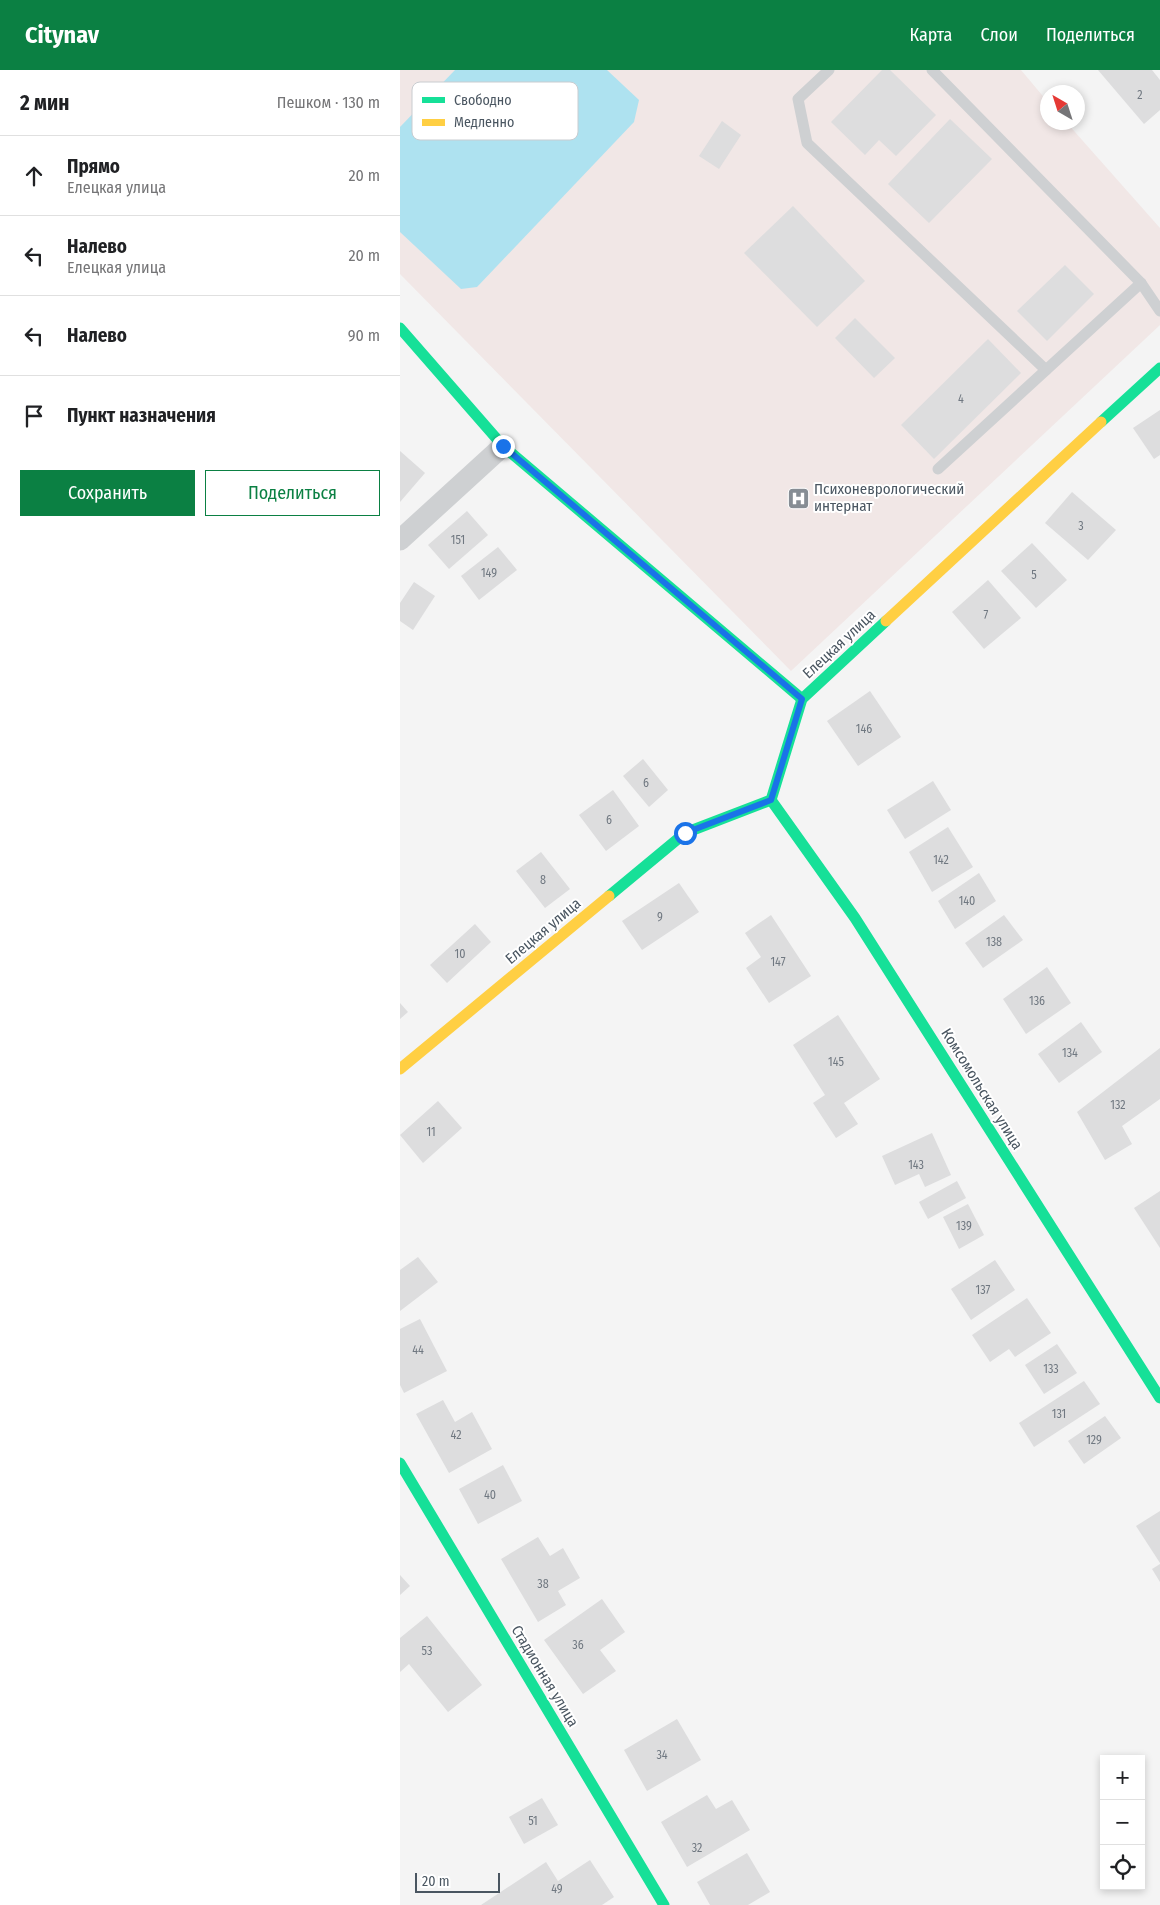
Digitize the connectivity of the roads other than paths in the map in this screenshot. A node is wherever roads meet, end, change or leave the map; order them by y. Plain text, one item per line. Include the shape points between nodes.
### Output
1 (829, 70) edge
2 (932, 70) edge
3 (1141, 283) junction
4 (1160, 311) edge
5 (400, 328) edge
6 (1160, 368) edge
7 (1046, 370) junction
8 (503, 446) junction
9 (938, 470) dead end
10 (400, 540) edge
11 (802, 699) junction
12 (771, 800) junction
13 (400, 1069) edge
14 (1160, 1398) edge
15 (400, 1463) edge
16 (664, 1905) edge

1 - 7 lane via 798,99 807,143
2 - 3 lane
3 - 4 lane
3 - 7 lane
5 - 8 street
6 - 11 street, Елецкая улица
7 - 9 lane
8 - 10 street
8 - 11 street
11 - 12 street, Елецкая улица
12 - 13 street, Елецкая улица via 685,833
12 - 14 street, Комсомольская улица via 855,918
15 - 16 street, Стадионная улица

